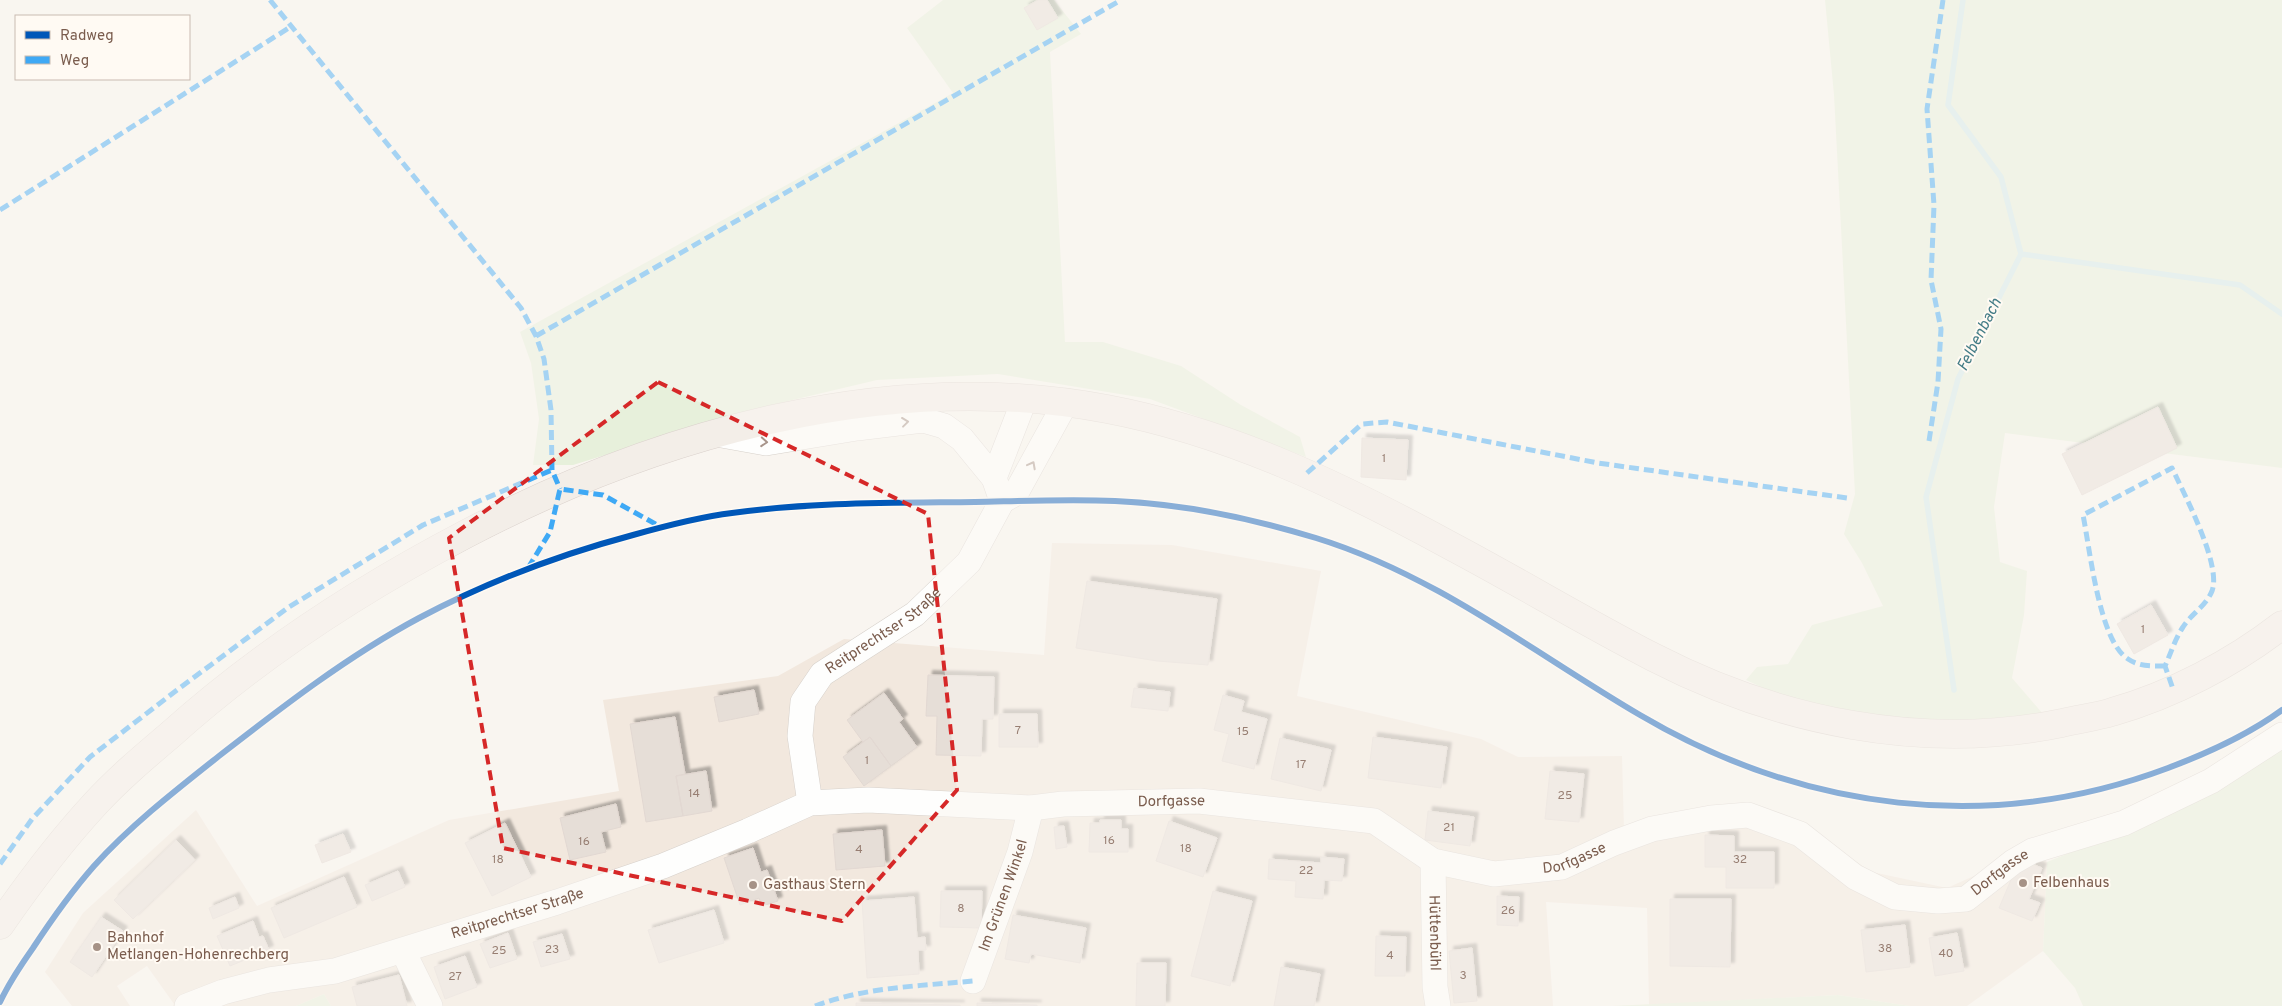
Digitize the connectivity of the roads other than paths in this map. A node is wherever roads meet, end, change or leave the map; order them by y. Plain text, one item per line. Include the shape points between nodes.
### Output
1 (1025, 398) junction
2 (1066, 402) junction
3 (716, 434) junction
4 (994, 478) junction
5 (1002, 501) junction
6 (2278, 634) edge
7 (2282, 735) edge
8 (805, 771) junction
9 (846, 801) junction
10 (810, 803) junction
11 (1031, 808) junction
12 (1433, 861) junction
13 (0, 925) edge
14 (403, 951) junction
15 (973, 981) dead end
16 (186, 1006) edge
17 (430, 1006) edge
18 (1438, 1006) edge

1 - 2 main road
1 - 3 main road via 959,396 897,400 779,418
1 - 4 street
5 -> 2 street via 1016,493
2 - 6 main road via 1114,410 1170,425 1308,473 1444,542 1657,659 1721,688 1786,710 1847,725 1919,734 1989,734 2113,712 2173,689
3 -> 4 street via 766,443 923,420 944,426 962,438
3 - 13 main road via 578,482 490,521 429,553 309,626 186,720 98,800 35,875
4 - 5 street
5 - 8 street, Reitprechtser Straße via 969,562 915,614 822,674 803,702 800,736
7 - 12 street, Dorfgasse via 2211,781 2124,823 2032,851 1966,899 1938,901 1895,897 1855,877 1800,834 1748,815 1652,829 1562,867 1494,874
8 - 9 street
8 - 10 street, Reitprechtser Straße
9 - 10 street, Dorfgasse
9 - 11 street, Dorfgasse
10 - 14 street, Reitprechtser Straße via 663,866
11 - 12 street, Dorfgasse via 1062,804 1199,801 1374,821
11 - 15 street, Im Grünen Winkel via 1020,852
12 - 18 street, Hüttenbühl
14 - 16 street, Reitprechtser Straße via 335,971 269,980
14 - 17 street

